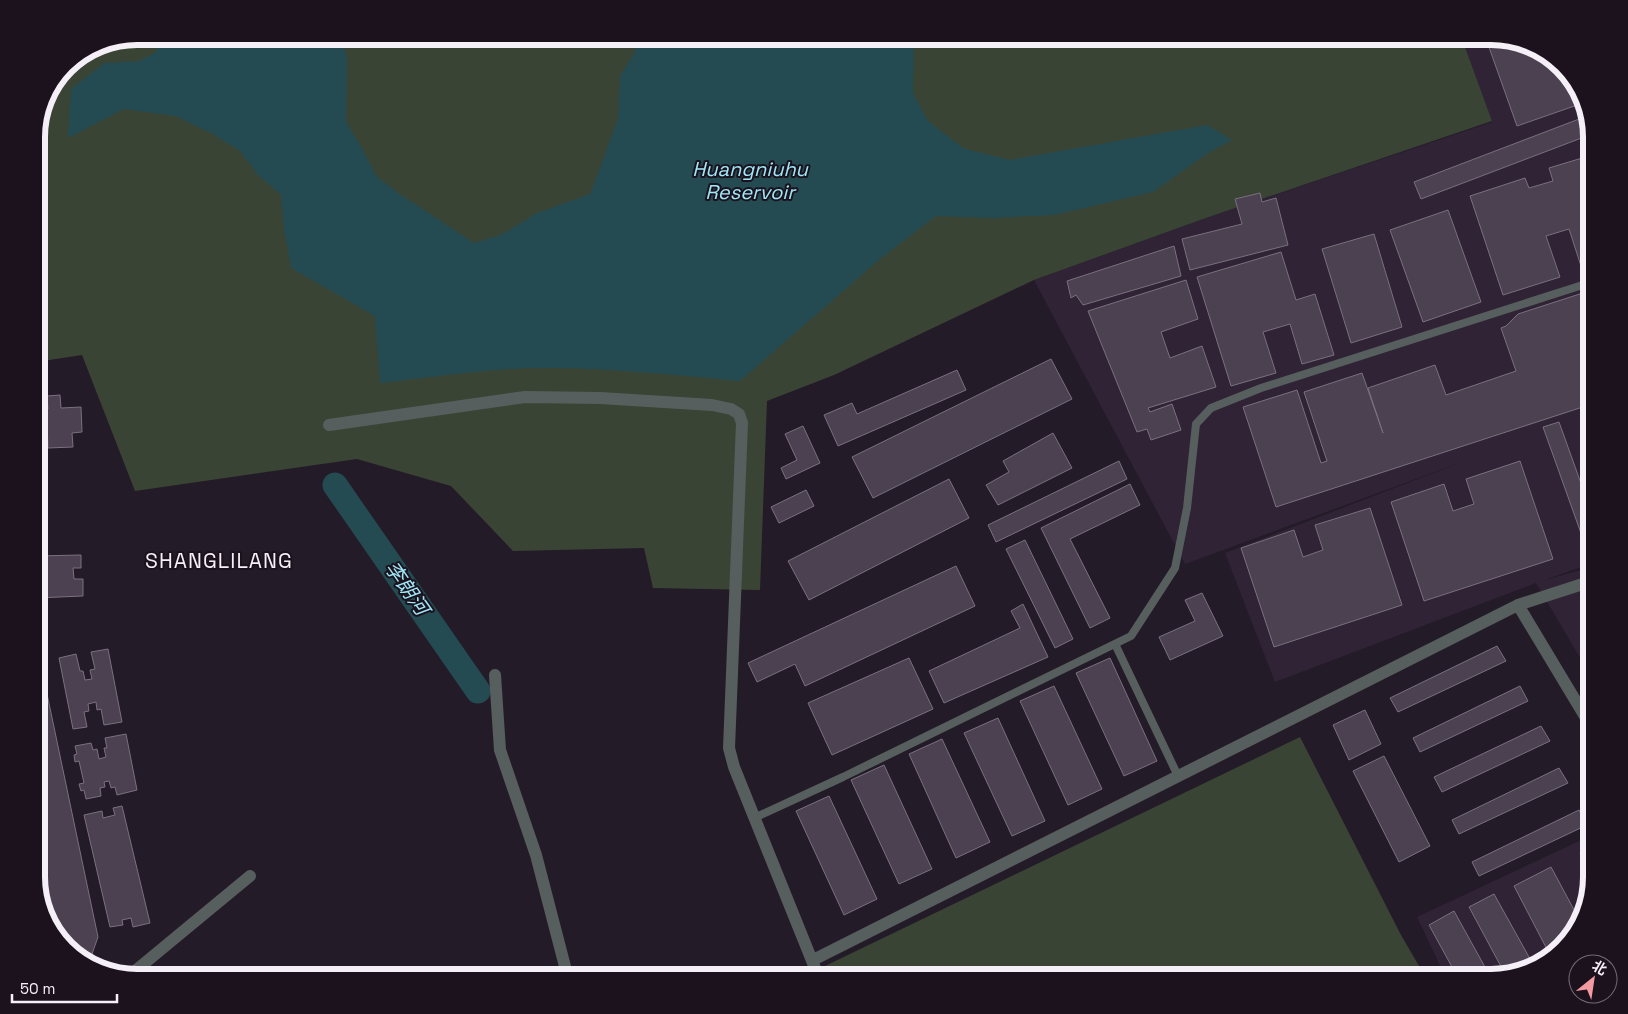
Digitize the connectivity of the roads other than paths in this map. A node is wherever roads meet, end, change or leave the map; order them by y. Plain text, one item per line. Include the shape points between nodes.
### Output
1 (1583, 285) edge
2 (329, 425) dead end
3 (1583, 584) edge
4 (1518, 605) junction
5 (1115, 644) junction
6 (495, 675) dead end
7 (1583, 713) edge
8 (1178, 776) junction
9 (754, 818) junction
10 (250, 876) dead end
11 (813, 960) junction
12 (138, 969) edge
13 (566, 969) edge
14 (816, 969) edge

1 - 5 lane via 1270,385 1211,408 1196,424 1187,508 1175,568 1131,636
2 - 9 street via 526,398 600,398 712,405 739,414 742,423 729,748
3 - 4 street
4 - 7 street
4 - 8 street
5 - 8 lane
5 - 9 lane
6 - 13 street via 500,750 536,855
8 - 11 street
9 - 11 street
10 - 12 street
11 - 14 street

